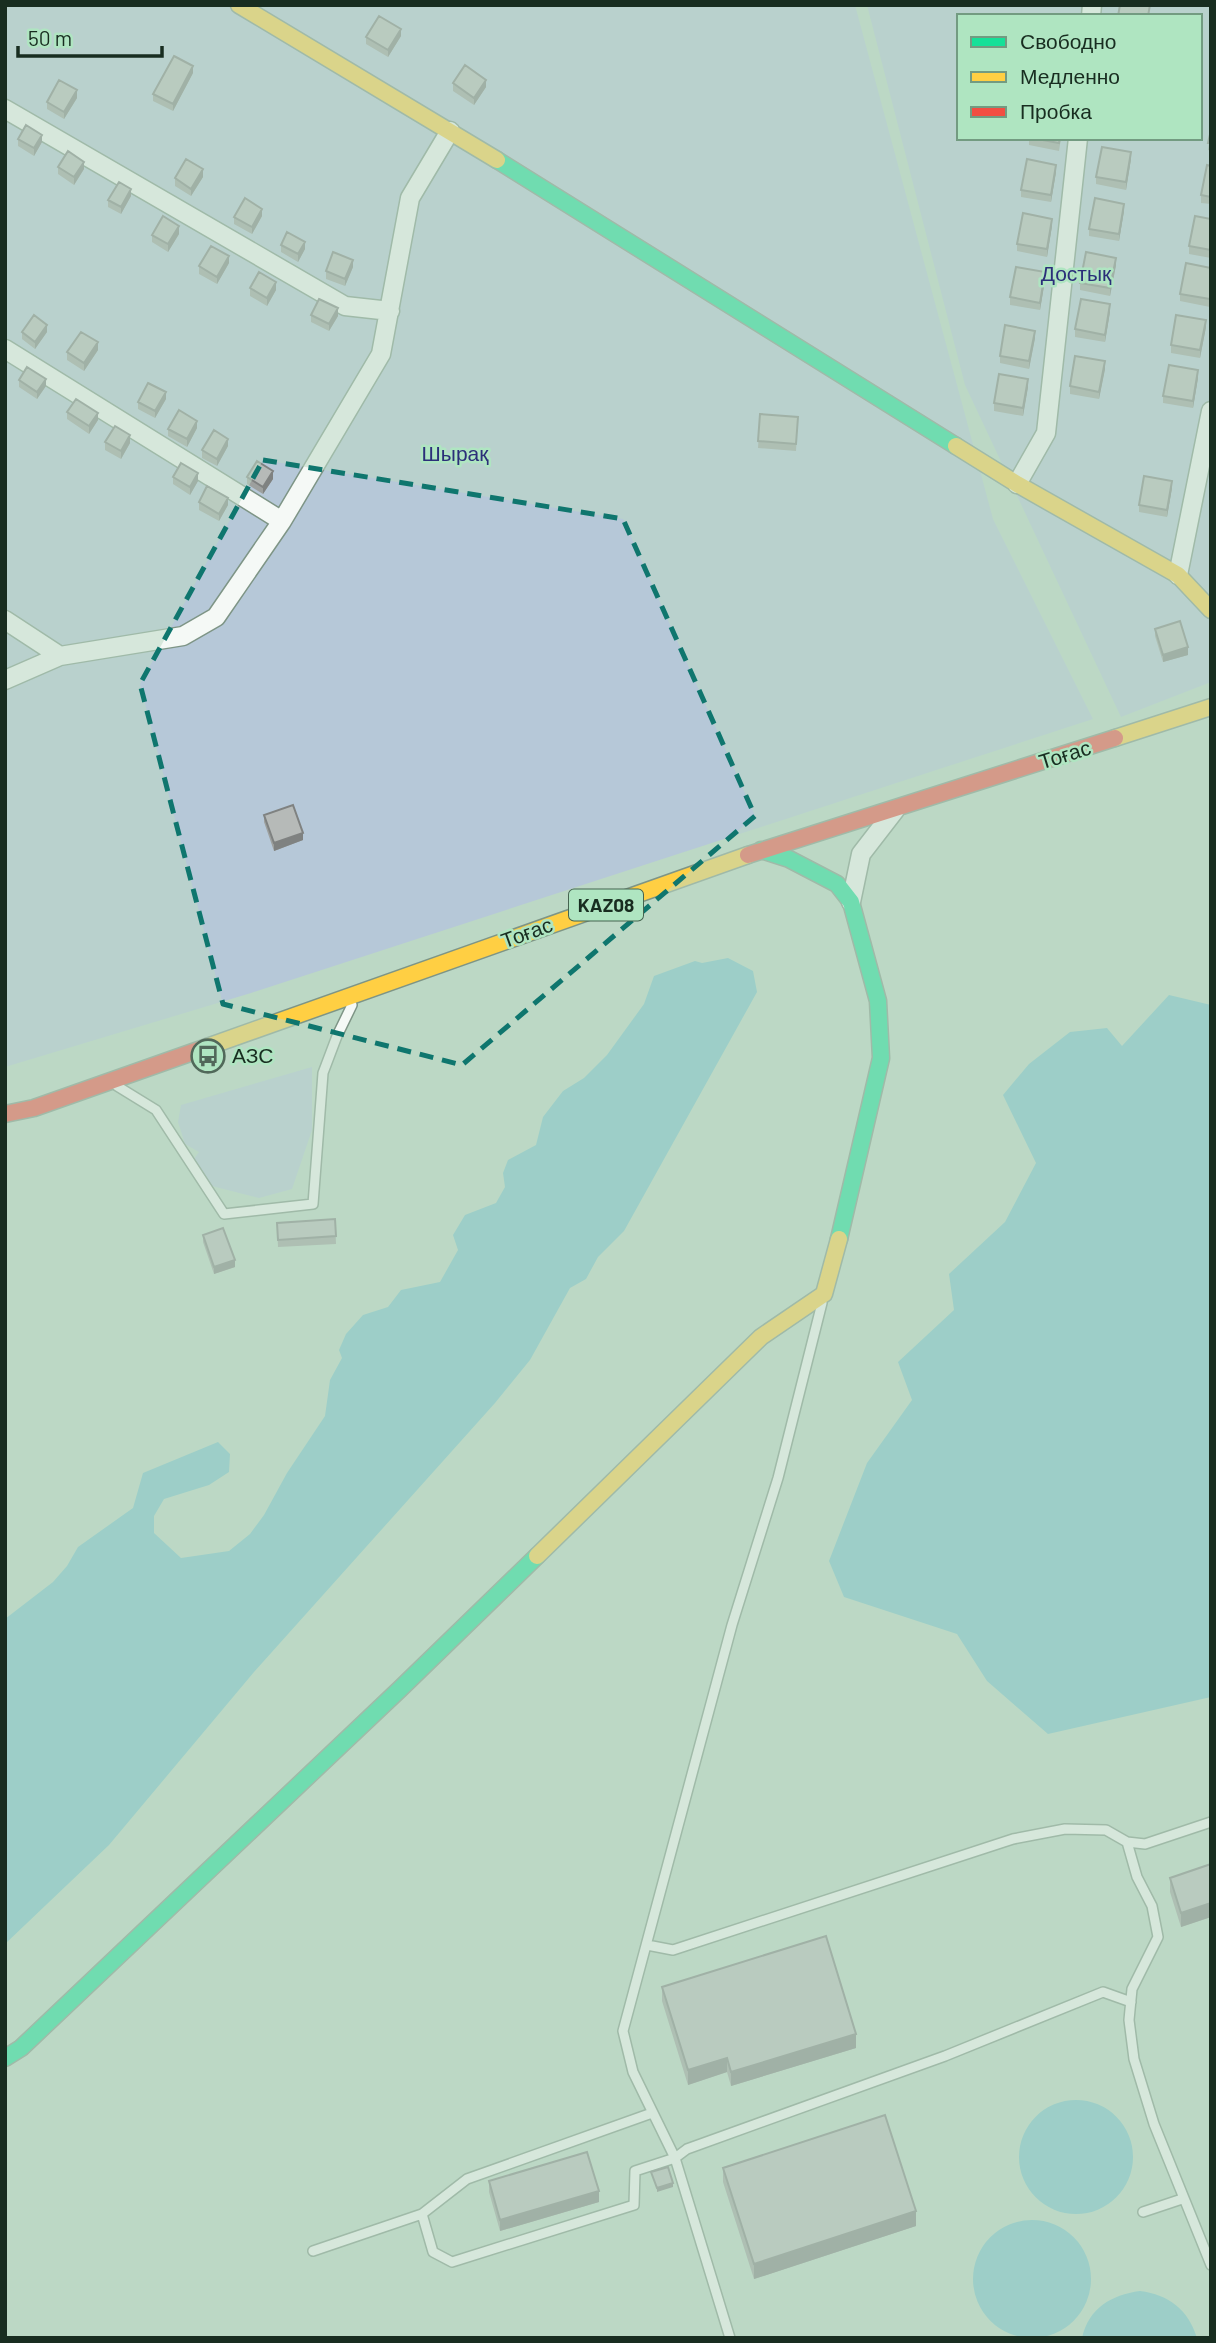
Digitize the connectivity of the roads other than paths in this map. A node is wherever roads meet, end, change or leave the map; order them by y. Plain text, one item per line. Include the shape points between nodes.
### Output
1 (239, 5) edge
2 (5, 109) edge
3 (450, 131) junction
4 (1078, 140) edge
5 (390, 311) junction
6 (5, 349) edge
7 (1211, 411) edge
8 (1017, 484) junction
9 (282, 521) junction
10 (1178, 575) junction
11 (1209, 605) edge
12 (5, 620) edge
13 (60, 656) junction
14 (5, 680) edge
15 (1211, 707) edge
16 (898, 807) junction
17 (761, 850) junction
18 (851, 902) junction
19 (358, 993) junction
20 (110, 1081) junction
21 (5, 1114) edge
22 (824, 1294) junction
23 (1211, 1822) edge
24 (1128, 1842) junction
25 (647, 1945) junction
26 (1131, 2002) junction
27 (5, 2058) edge
28 (652, 2113) junction
29 (675, 2158) junction
30 (1182, 2199) junction
31 (1143, 2212) dead end
32 (422, 2214) junction
33 (313, 2251) dead end
34 (1211, 2265) edge
35 (730, 2338) edge

1 - 3 main road
2 - 5 street via 345,306
3 - 5 street via 410,198
3 - 8 main road
4 - 8 street via 1046,433
5 - 9 street via 380,354
6 - 9 street
7 - 10 street
8 - 10 main road
9 - 13 street via 216,617 183,636
10 - 11 main road
12 - 13 street
13 - 14 street
15 - 16 main road, Тоғас / KAZ08
16 - 17 main road, Тоғас / KAZ08
16 - 18 street via 861,854
17 - 18 main road via 837,884
17 - 19 main road, Тоғас / KAZ08
18 - 22 main road via 878,1002 881,1058
19 - 20 main road, Тоғас / KAZ08
19 - 20 lane via 323,1073 313,1204 224,1214 156,1110
20 - 21 main road, Тоғас / KAZ08
22 - 25 lane via 778,1478 732,1625
22 - 27 main road via 761,1337 400,1689 21,2048
23 - 24 lane via 1145,1844
24 - 25 lane via 1106,1830 1065,1829 1013,1839 673,1950
24 - 26 lane via 1137,1877 1152,1906 1158,1937 1132,1989
25 - 28 lane via 623,2031 633,2071
26 - 29 lane via 1102,1992 945,2056 687,2149
26 - 30 lane via 1134,2059
28 - 29 lane
28 - 32 lane via 467,2179
29 - 32 lane via 635,2171 634,2205 452,2262 433,2252
29 - 35 lane
30 - 31 lane
30 - 34 lane
32 - 33 lane

